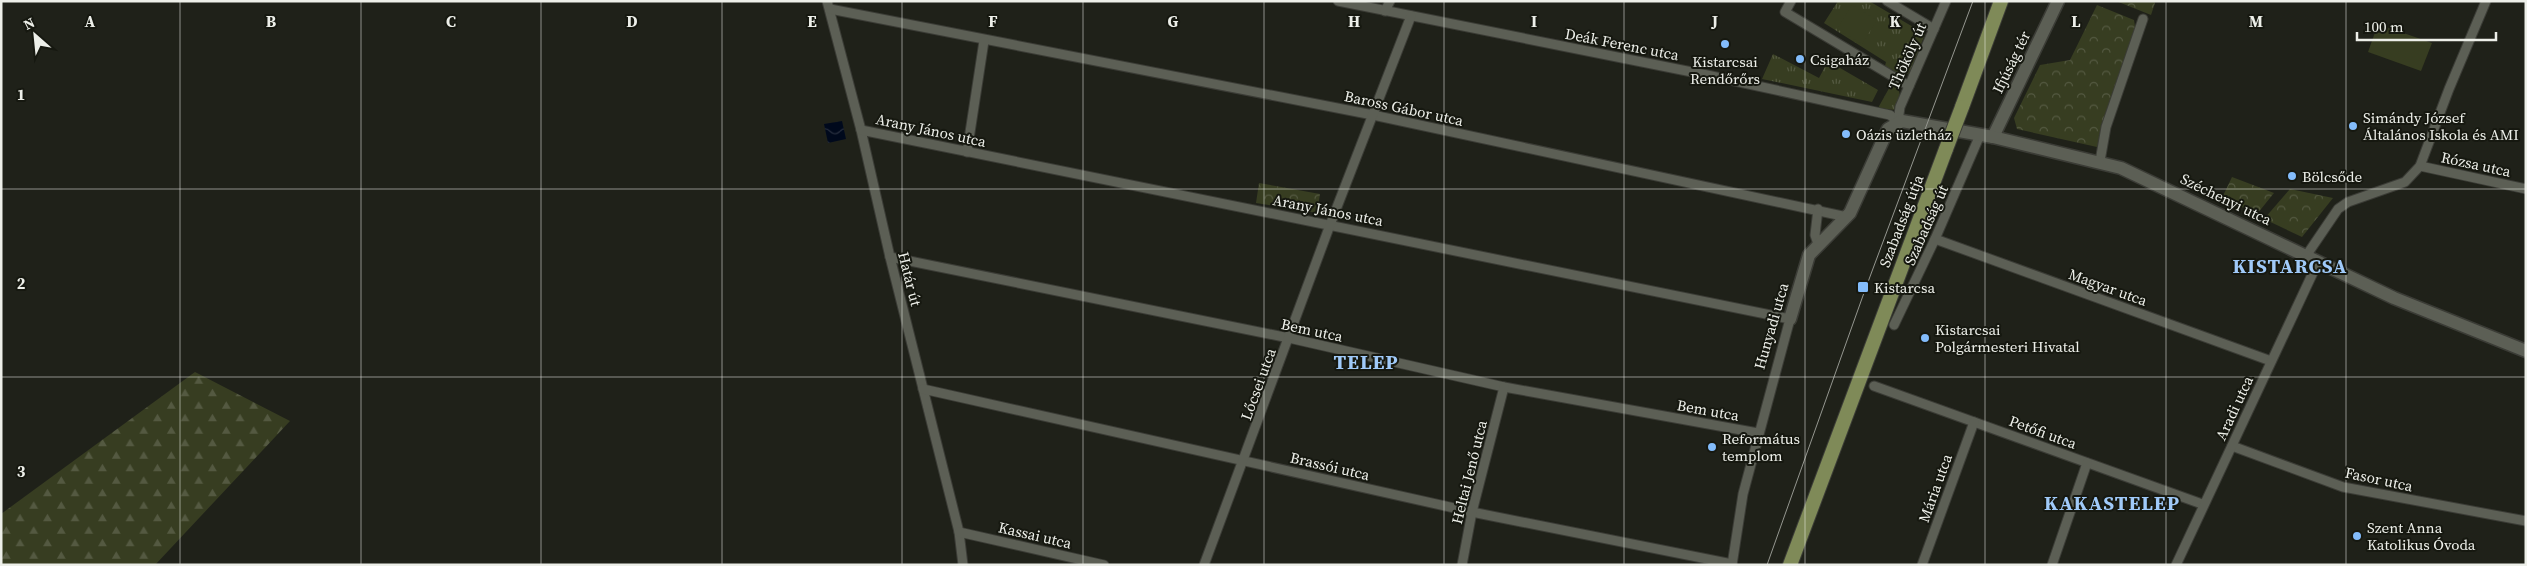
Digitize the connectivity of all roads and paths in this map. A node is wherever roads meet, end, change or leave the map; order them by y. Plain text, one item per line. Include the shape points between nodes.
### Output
1 (1338, 1) edge
2 (1390, 1) edge
3 (1792, 1) edge
4 (1887, 1) edge
5 (1946, 1) edge
6 (2001, 1) edge
7 (2058, 1) edge
8 (2486, 1) edge
9 (828, 5) edge
10 (1384, 11) junction
11 (1411, 16) junction
12 (2143, 19) dead end
13 (1934, 29) junction
14 (984, 41) junction
15 (1910, 86) junction
16 (1373, 115) junction
17 (1898, 122) junction
18 (862, 130) junction
19 (1986, 136) junction
20 (967, 152) junction
21 (2100, 162) junction
22 (2420, 166) junction
23 (2526, 189) edge
24 (1818, 209) junction
25 (1847, 217) junction
26 (1330, 225) junction
27 (1935, 239) junction
28 (1818, 244) junction
29 (2306, 256) junction
30 (890, 257) junction
31 (2318, 262) junction
32 (1790, 319) junction
33 (1894, 324) dead end
34 (1289, 338) junction
35 (2526, 350) edge
36 (2271, 361) junction
37 (1874, 386) dead end
38 (1504, 387) junction
39 (923, 389) junction
40 (1974, 422) junction
41 (1758, 433) junction
42 (2232, 446) junction
43 (1244, 460) junction
44 (2087, 463) junction
45 (2202, 504) junction
46 (1472, 512) junction
47 (2526, 522) edge
48 (959, 532) junction
49 (1732, 564) edge
50 (963, 565) edge
51 (1104, 565) edge
52 (1204, 565) edge
53 (1462, 565) edge
54 (1790, 565) edge
55 (1922, 565) edge
56 (2052, 565) edge
57 (2176, 565) edge

1 - 10 street, Deák Ferenc utca
2 - 10 street
3 - 15 street via 1785,12
4 - 13 street
5 - 13 street, Thököly út
6 - 54 main road, Szabadság útja, bridge
7 - 19 main road, Ifjúság tér
8 - 22 street
9 - 14 street, Baross Gábor utca
9 - 18 street, Határ út
10 - 11 street, Deák Ferenc utca
11 - 16 street, Lőcsei utca
11 - 17 street, Deák Ferenc utca via 1707,75 1890,116
12 - 21 street via 2106,127
13 - 15 street, Thököly út
14 - 16 street, Baross Gábor utca
14 - 20 street
15 - 17 street, Thököly út via 1900,107
16 - 24 street, Baross Gábor utca
16 - 26 street, Lőcsei utca
17 - 19 main road, Széchenyi utca via 1911,121
17 - 25 main road, Hunyadi utca via 1884,136
18 - 20 street, Arany János utca
18 - 30 street, Határ út
19 - 21 main road, Széchenyi utca
19 - 27 street, Szabadság út
20 - 26 street, Arany János utca
21 - 29 main road, Széchenyi utca via 2144,177
22 - 23 street, Rózsa utca
22 - 29 street via 2405,182 2338,208
24 - 25 street, Baross Gábor utca
24 - 28 street via 1815,235
25 - 28 main road, Hunyadi utca
26 - 32 street, Arany János utca
26 - 34 street, Lőcsei utca
27 - 33 street, Szabadság út
27 - 36 street, Magyar utca
28 - 32 main road, Hunyadi utca via 1809,255
29 - 31 main road, Széchenyi utca
30 - 34 street, Bem utca
30 - 39 street, Határ út
31 - 35 main road, Széchenyi utca via 2435,315
31 - 36 street, Aradi utca
32 - 41 street, Hunyadi utca
34 - 38 street, Bem utca
34 - 43 street, Lőcsei utca
36 - 42 street, Aradi utca
37 - 40 street, Petőfi utca
38 - 41 street, Bem utca
38 - 46 street, Heltai Jenő utca
39 - 43 street, Brassói utca
39 - 48 street, Határ út
40 - 44 street, Petőfi utca
40 - 55 street, Mária utca
41 - 49 street, Hunyadi utca via 1743,494
42 - 45 street, Aradi utca
42 - 47 street, Fasor utca via 2343,487
43 - 46 street, Brassói utca
43 - 52 street, Lőcsei utca
44 - 45 street, Petőfi utca
44 - 56 street
45 - 57 street, Aradi utca
46 - 49 street, Brassói utca
46 - 53 street, Heltai Jenő utca
48 - 50 street, Határ út
48 - 51 street, Kassai utca

